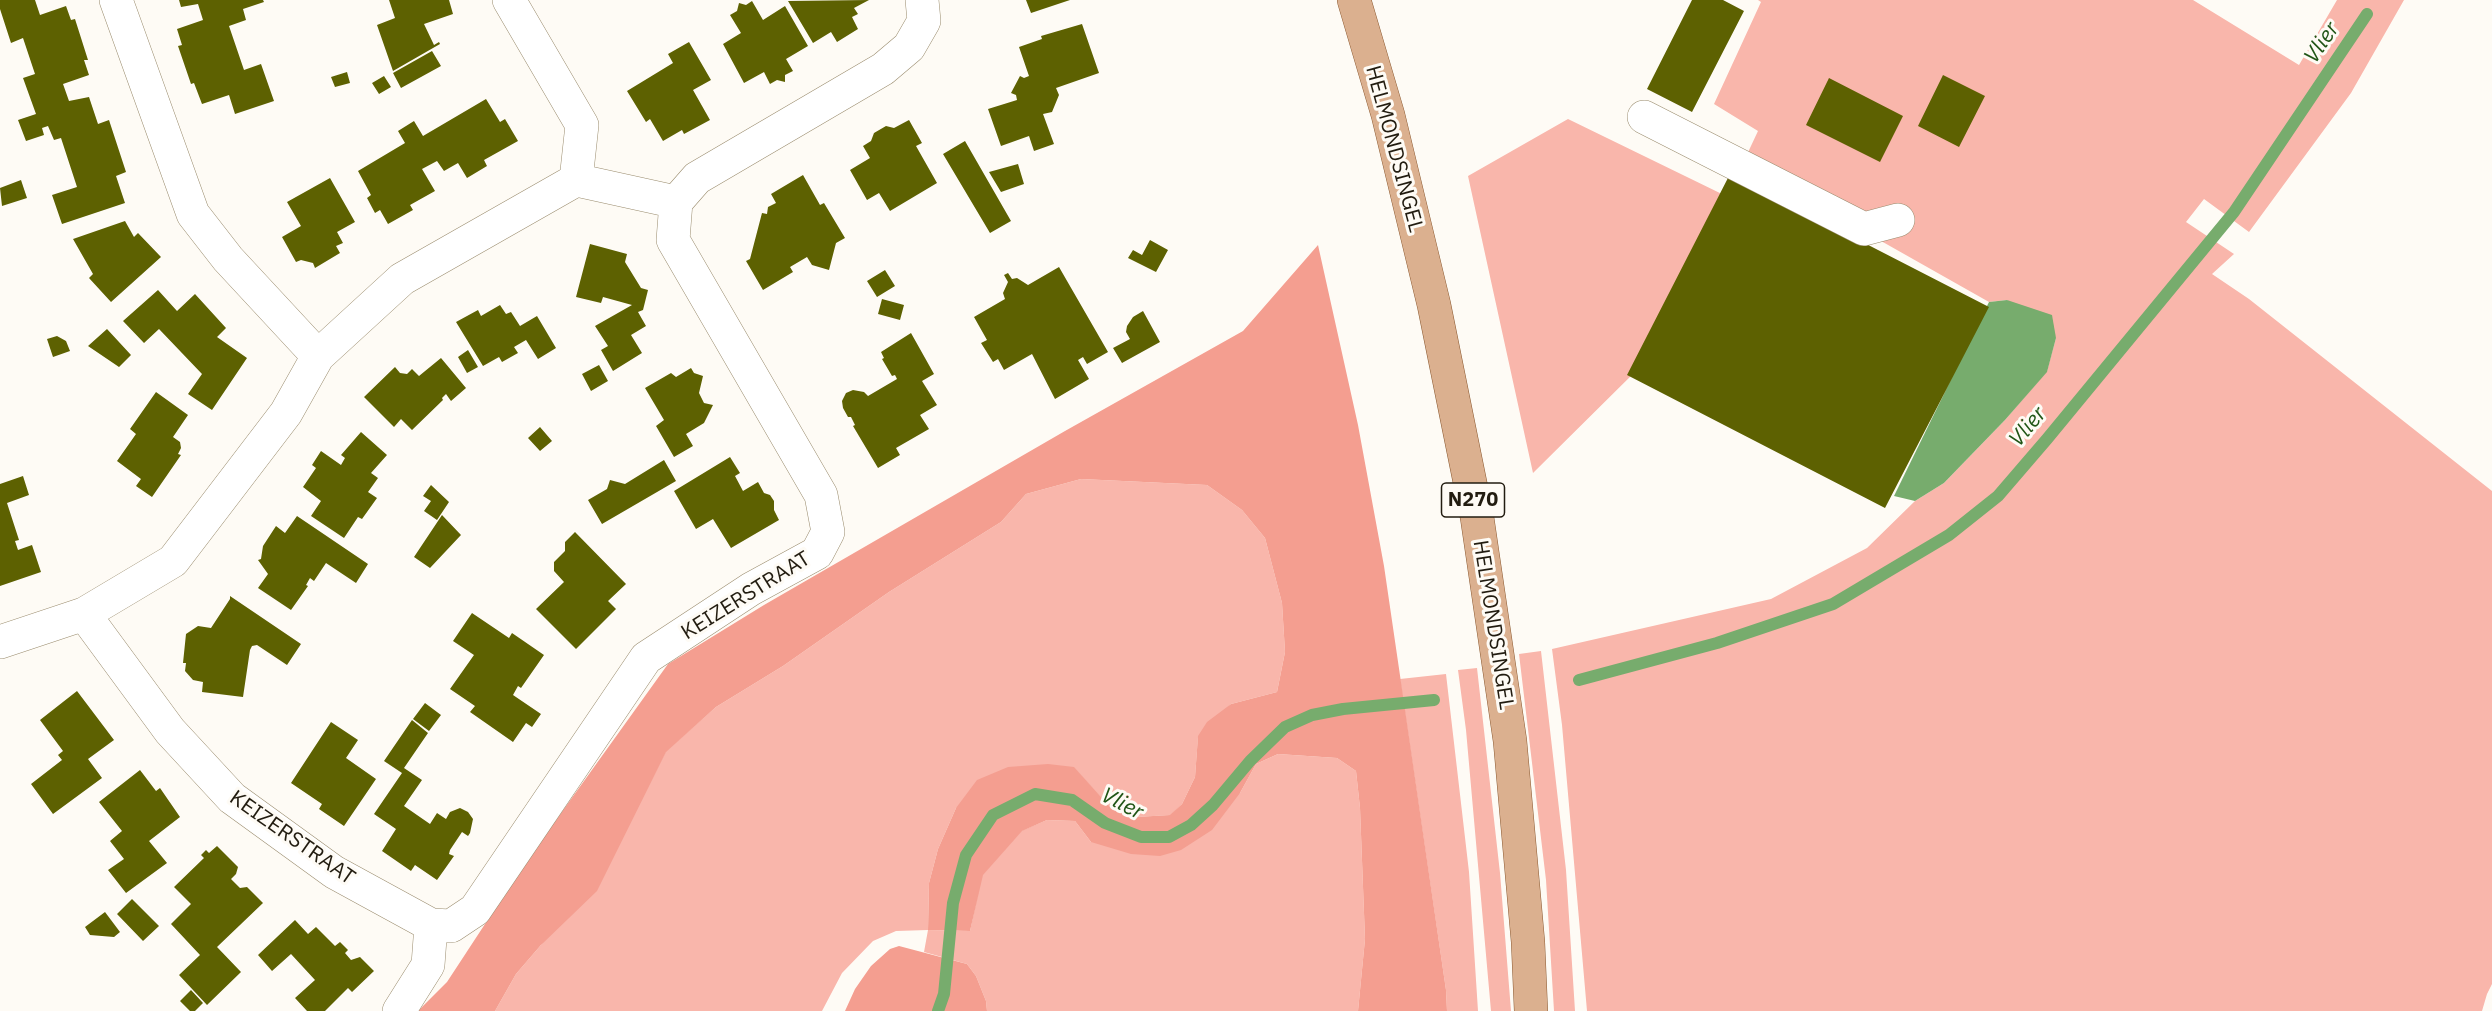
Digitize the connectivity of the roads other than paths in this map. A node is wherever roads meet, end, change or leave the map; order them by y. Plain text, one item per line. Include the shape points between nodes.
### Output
1 (116, 0) edge
2 (509, 0) edge
3 (922, 0) edge
4 (1354, 0) edge
5 (1644, 117) dead end
6 (576, 180) junction
7 (676, 202) junction
8 (1898, 220) dead end
9 (318, 356) junction
10 (84, 614) junction
11 (0, 642) edge
12 (430, 925) junction
13 (399, 1011) edge
14 (1532, 1011) edge

1 - 9 street via 193,214 228,259
2 - 6 street via 582,126
3 - 7 street via 924,21 909,47 883,69 697,178
4 - 14 main road, HELMONDSINGEL / N270 via 1388,115 1434,305 1477,517 1510,741
5 - 8 street via 1864,229
6 - 7 street
6 - 9 street via 402,279
7 - 12 street, KEIZERSTRAAT via 673,240 821,495 828,532 817,553 751,589 646,658 475,910 451,926
9 - 10 street via 286,413 173,561
10 - 11 street
10 - 12 street, KEIZERSTRAAT via 170,731 232,798 334,872
12 - 13 street via 428,965

